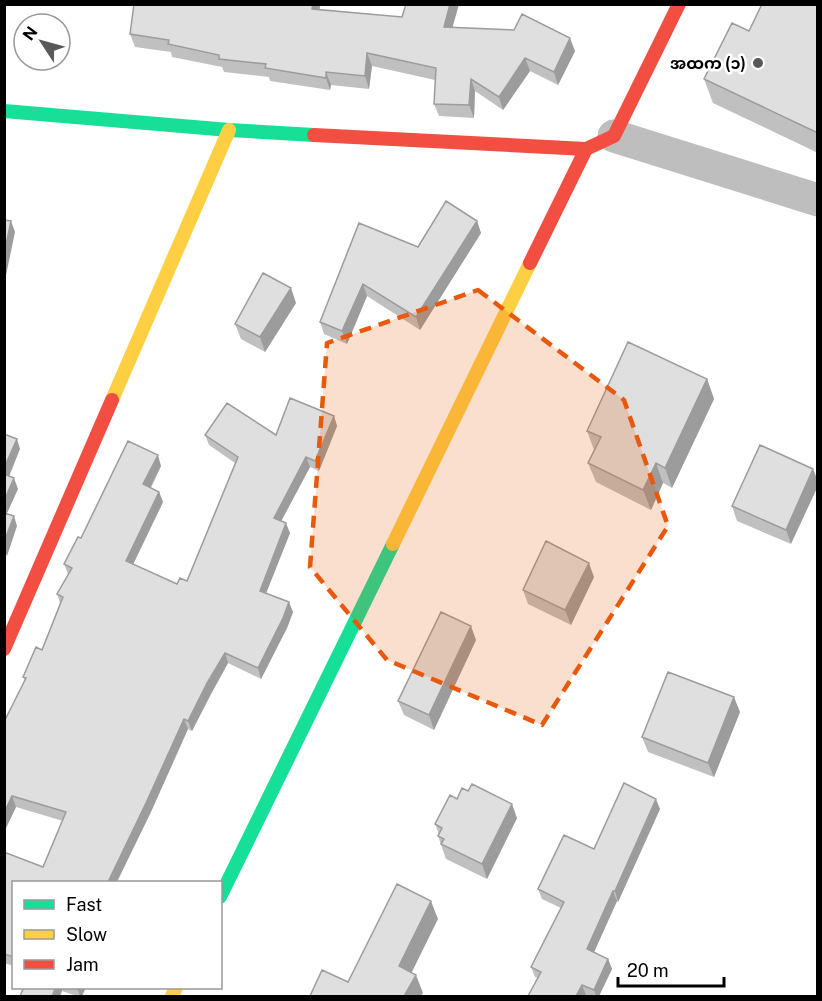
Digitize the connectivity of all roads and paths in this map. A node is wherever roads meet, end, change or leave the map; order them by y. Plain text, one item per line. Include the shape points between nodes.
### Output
1 (679, 4) edge
2 (4, 111) edge
3 (229, 130) junction
4 (600, 142) junction
5 (818, 200) edge
6 (4, 649) edge
7 (222, 893) edge

1 - 4 street
2 - 3 street
3 - 4 street
3 - 6 street
4 - 5 street
4 - 7 street

